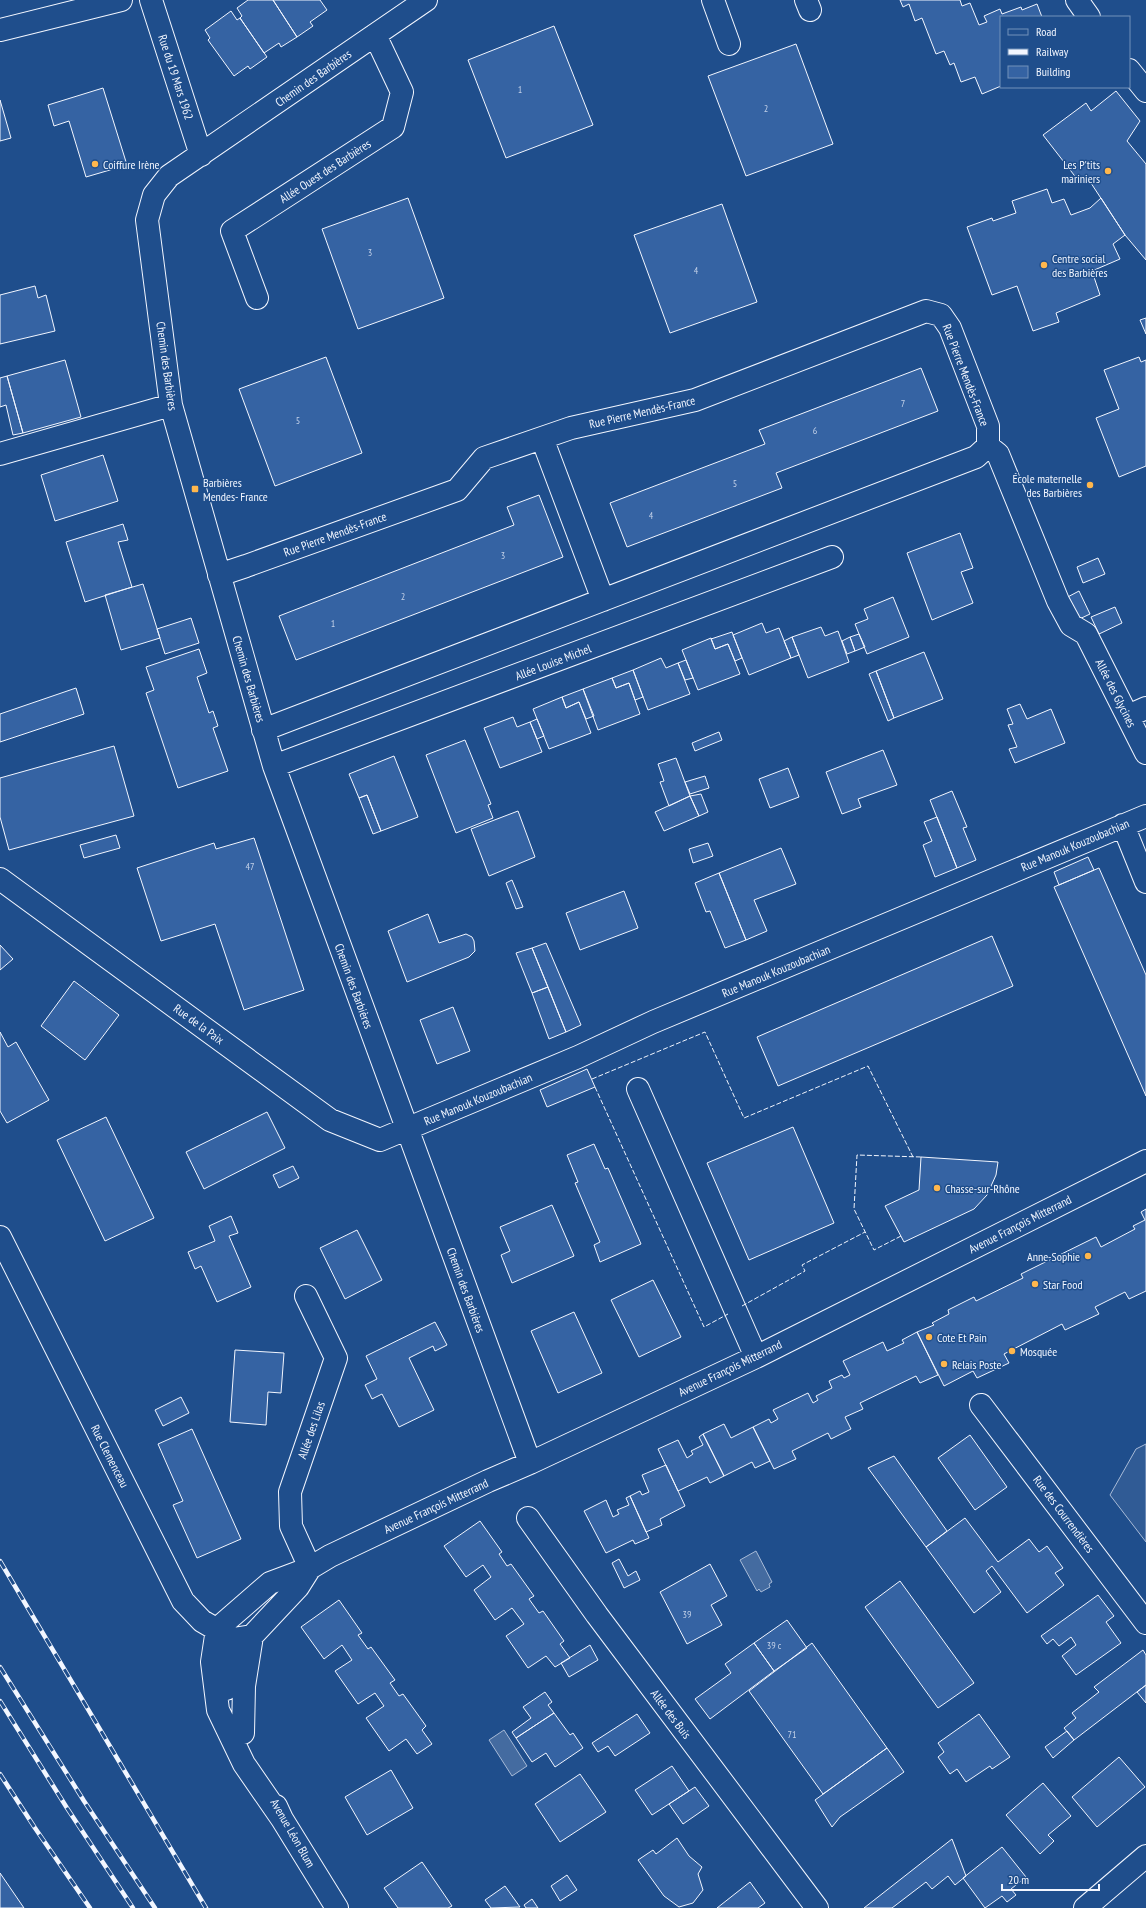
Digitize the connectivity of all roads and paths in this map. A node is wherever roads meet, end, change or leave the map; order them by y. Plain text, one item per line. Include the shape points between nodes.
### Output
1 (121, 0) edge
2 (151, 0) edge
3 (426, 0) edge
4 (713, 0) edge
5 (1077, 0) edge
6 (1088, 16) edge
7 (0, 30) edge
8 (375, 35) junction
9 (729, 44) dead end
10 (1130, 71) edge
11 (1146, 91) edge
12 (201, 155) junction
13 (257, 298) dead end
14 (171, 405) junction
15 (542, 438) junction
16 (988, 446) junction
17 (0, 454) edge
18 (832, 557) dead end
19 (219, 574) junction
20 (603, 600) junction
21 (1137, 712) edge
22 (263, 730) junction
23 (1146, 753) edge
24 (274, 766) junction
25 (1146, 816) edge
26 (1123, 825) junction
27 (0, 879) edge
28 (1146, 882) edge
29 (638, 1089) dead end
30 (407, 1129) junction
31 (1146, 1161) edge
32 (0, 1237) edge
33 (306, 1296) dead end
34 (756, 1357) junction
35 (981, 1406) dead end
36 (530, 1463) junction
37 (528, 1518) dead end
38 (310, 1568) junction
39 (1146, 1623) edge
40 (234, 1635) junction
41 (282, 1819) junction
42 (1146, 1856) edge
43 (337, 1908) edge
44 (817, 1908) edge
45 (1085, 1908) edge

1 - 7 street
2 - 12 street, Rue du 19 Mars 1962
3 - 8 street, Chemin des Barbières
4 - 9 street
5 - 6 street
8 - 12 street, Chemin des Barbières
8 - 13 street, Allée Ouest des Barbières via 402,92 393,127 232,232
10 - 11 street
12 - 14 street, Chemin des Barbières via 170,176 154,195 147,220
14 - 17 street
14 - 19 street, Chemin des Barbières
15 - 16 street, Rue Pierre Mendès-France via 570,428 695,400 926,311 941,315 950,328 988,426
15 - 19 street, Rue Pierre Mendès-France via 484,458 457,490
15 - 20 street
16 - 20 street via 976,458
16 - 21 street, Allée des Glycines via 998,454 1058,601 1071,626 1086,634
18 - 24 street, Allée Louise Michel
19 - 22 street, Chemin des Barbières
20 - 22 street
21 - 23 street, Allée des Glycines
22 - 24 street, Chemin des Barbières
24 - 30 street, Chemin des Barbières
25 - 26 street, Rue Manouk Kouzoubachian
26 - 28 street
26 - 30 street, Rue Manouk Kouzoubachian
27 - 30 street, Rue de la Paix via 330,1120 380,1140
29 - 34 street
30 - 36 street, Chemin des Barbières
31 - 34 street, Avenue François Mitterrand
32 - 40 street, Rue Clemenceau via 183,1601 202,1621
33 - 38 street, Allée des Lilas via 336,1358 290,1492 291,1526
34 - 36 street, Avenue François Mitterrand
35 - 39 street, Rue des Courrendières
36 - 38 street, Avenue François Mitterrand via 330,1556
37 - 44 street, Allée des Buis via 597,1615
38 - 40 street, Avenue François Mitterrand via 298,1587
38 - 40 street, Avenue François Mitterrand via 270,1583
40 - 41 street, Avenue Léon Blum via 244,1686 243,1733
40 - 41 street via 212,1662 218,1710 244,1764
41 - 43 street, Avenue Léon Blum
42 - 45 street

